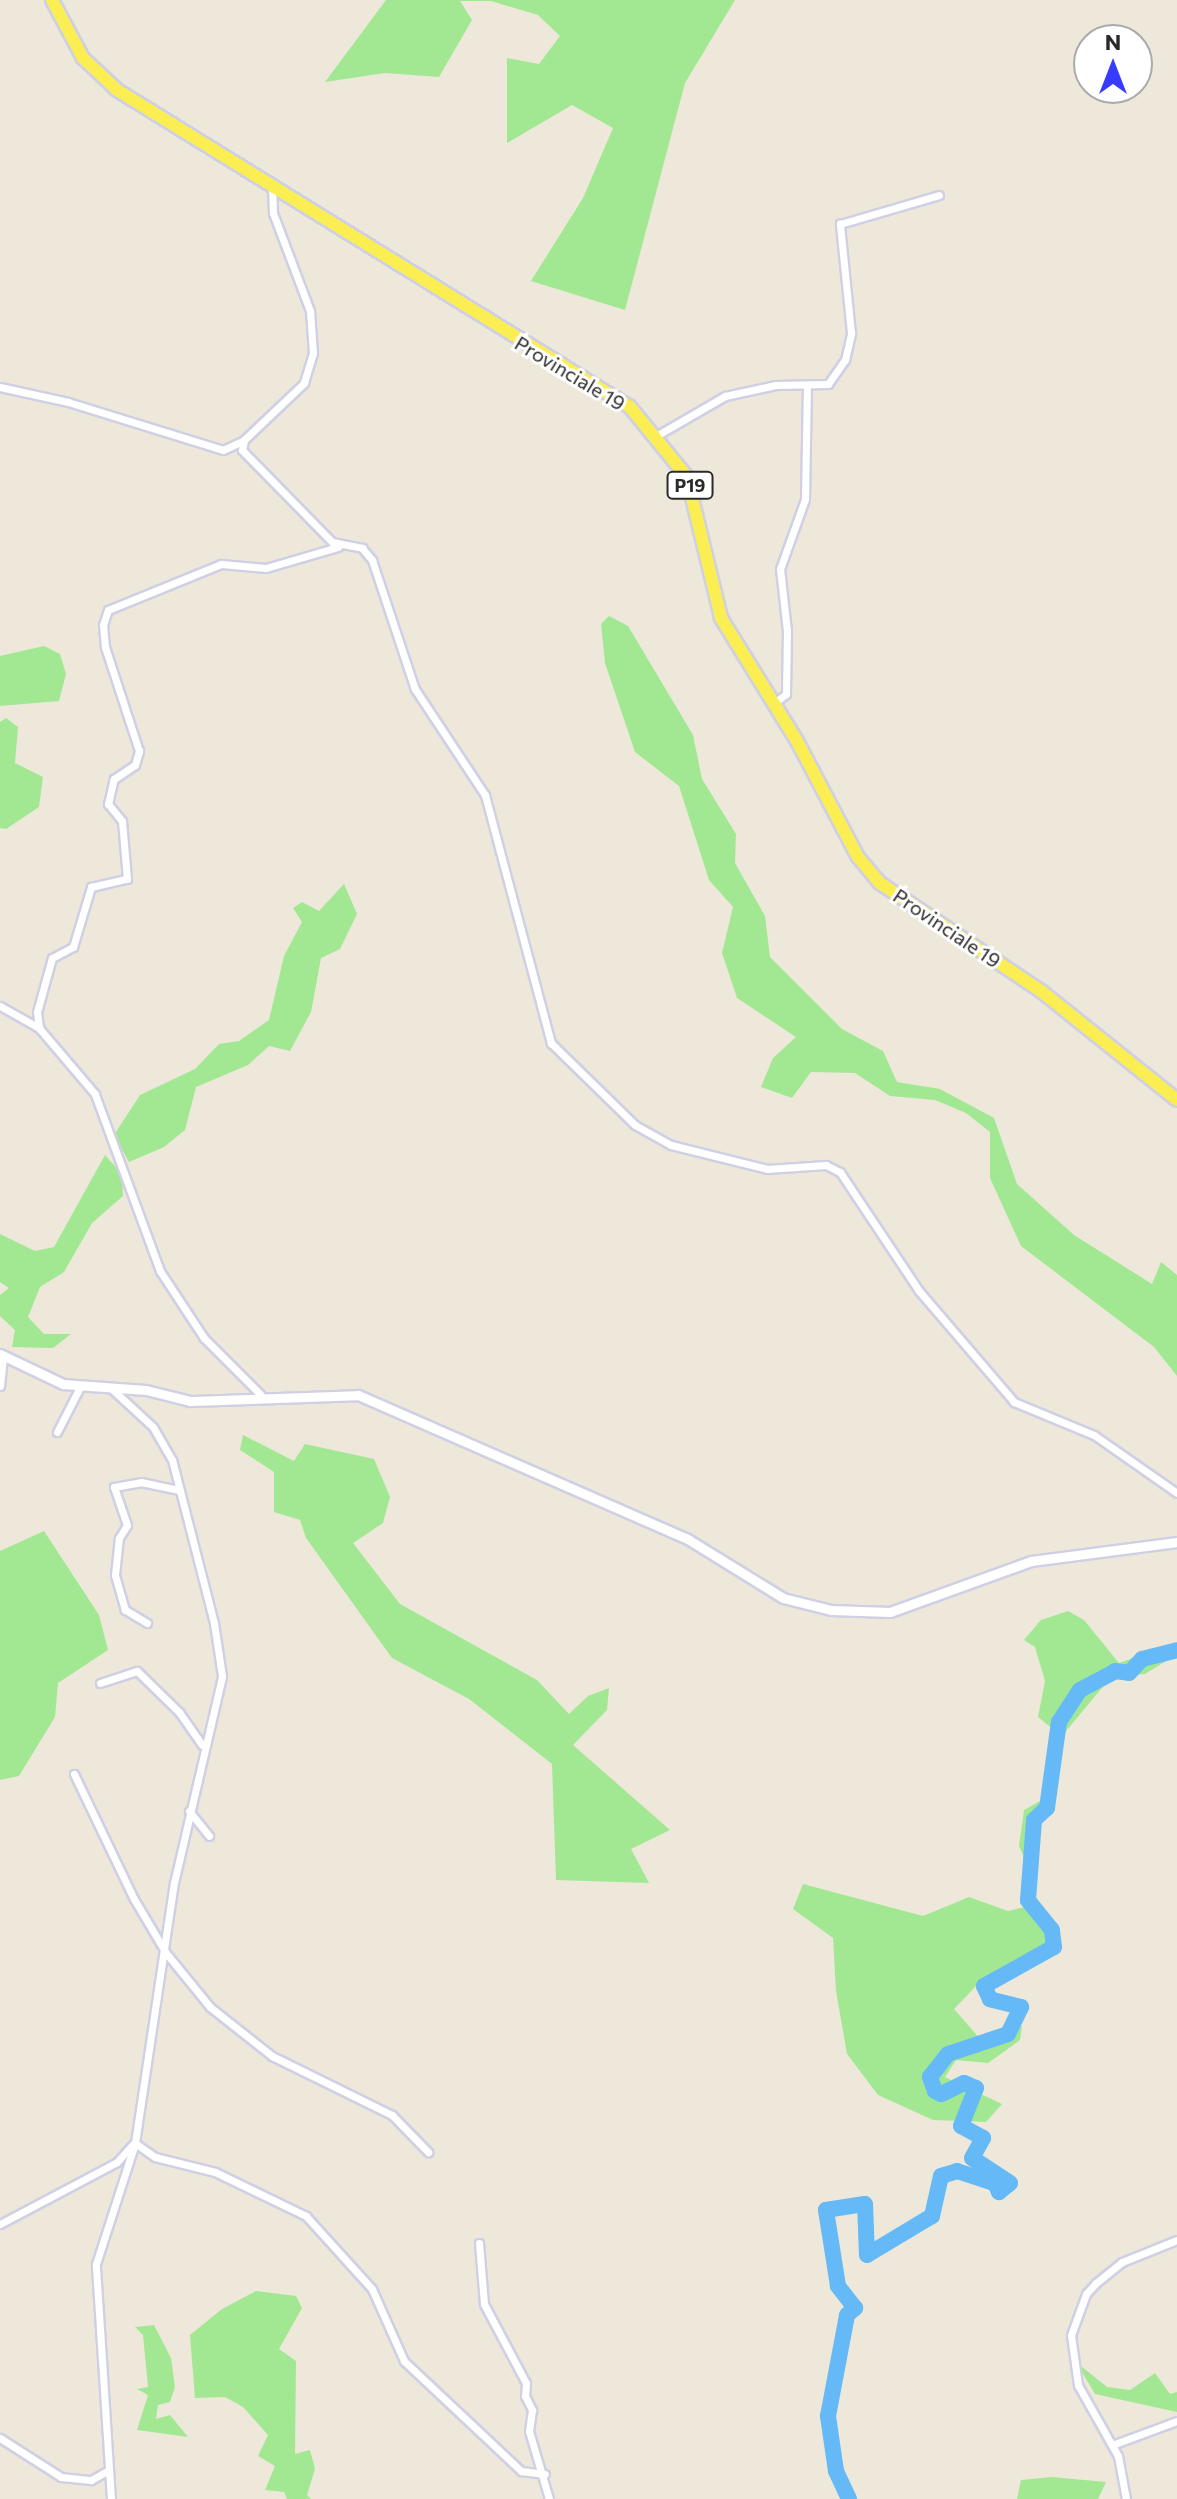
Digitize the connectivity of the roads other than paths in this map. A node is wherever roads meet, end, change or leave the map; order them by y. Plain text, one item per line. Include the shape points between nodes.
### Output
1 (52, 0) edge
2 (272, 182) junction
3 (939, 195) dead end
4 (807, 386) junction
5 (0, 387) edge
6 (656, 436) junction
7 (244, 440) junction
8 (338, 547) junction
9 (774, 703) junction
10 (0, 1006) edge
11 (39, 1028) junction
12 (1177, 1100) edge
13 (1, 1355) edge
14 (0, 1386) edge
15 (80, 1387) junction
16 (113, 1390) junction
17 (261, 1395) junction
18 (57, 1432) dead end
19 (178, 1490) junction
20 (1177, 1493) edge
21 (1177, 1542) edge
22 (147, 1623) dead end
23 (100, 1683) dead end
24 (202, 1745) junction
25 (74, 1774) dead end
26 (189, 1811) junction
27 (209, 1836) dead end
28 (166, 1953) junction
29 (135, 2143) junction
30 (428, 2152) dead end
31 (0, 2224) edge
32 (1177, 2240) edge
33 (479, 2243) dead end
34 (1177, 2421) edge
35 (0, 2438) edge
36 (1112, 2445) junction
37 (107, 2471) junction
38 (545, 2474) junction
39 (111, 2499) edge
40 (549, 2499) edge
41 (1126, 2499) edge

1 - 2 main road, Provinciale 19 / P19 via 83,58 117,90
2 - 6 main road, Provinciale 19 / P19 via 386,261 630,407
2 - 7 street via 273,213 310,311 313,353 304,383
3 - 4 street via 840,224 850,345 828,384
4 - 6 street via 776,385 725,396
4 - 9 street via 807,485 780,569 787,682 783,698
5 - 7 street via 223,450
6 - 9 main road, Provinciale 19 / P19 via 691,487 721,618
7 - 8 street via 246,456
8 - 11 street via 266,568 221,564 108,610 105,647 139,751 135,765 114,779 108,804 122,821 127,879 91,887 73,947 52,958 39,998
8 - 20 street via 367,552 415,689 485,795 555,1049 635,1125 671,1145 767,1169 826,1165 840,1172 919,1291 1014,1402 1094,1435
9 - 12 main road, Provinciale 19 / P19 via 845,836 880,883 1041,991
10 - 11 street
11 - 17 street via 93,1088 140,1225 188,1318
13 - 14 street
13 - 15 street via 44,1378
15 - 16 street
15 - 18 street
16 - 17 street via 146,1390 190,1401
16 - 19 street via 164,1443
17 - 21 street via 342,1393 372,1400 686,1538 783,1598 807,1606 890,1612 1020,1564
19 - 22 street via 141,1482 114,1487 127,1525 119,1538 115,1575 125,1610
19 - 24 street via 214,1623 222,1676
23 - 24 street via 137,1671 179,1712
24 - 26 street
25 - 28 street via 117,1868
26 - 27 street
26 - 28 street
28 - 29 street
28 - 30 street via 210,2007 272,2056 392,2115
29 - 31 street via 117,2162
29 - 37 street via 100,2241 95,2279
29 - 38 street via 155,2157 215,2172 306,2216 372,2289 404,2361 521,2471
32 - 36 street via 1122,2262 1086,2294 1076,2315 1071,2335 1078,2385
33 - 38 street via 484,2304 526,2383 532,2410 529,2431
34 - 36 street
35 - 37 street via 61,2477 91,2480
36 - 41 street
37 - 39 street
38 - 40 street

